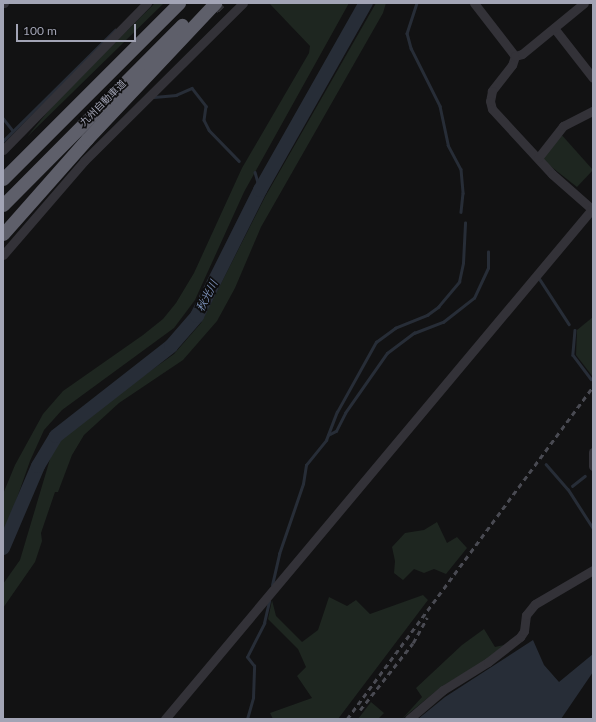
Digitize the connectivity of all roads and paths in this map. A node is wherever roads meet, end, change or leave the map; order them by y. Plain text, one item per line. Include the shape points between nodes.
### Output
1 (146, 3) edge
2 (179, 3) edge
3 (206, 3) edge
4 (215, 3) edge
5 (243, 3) edge
6 (474, 3) edge
7 (584, 3) edge
8 (554, 28) junction
9 (515, 56) junction
10 (593, 78) edge
11 (593, 110) edge
12 (3, 150) edge
13 (538, 158) junction
14 (3, 179) edge
15 (3, 206) edge
16 (593, 209) edge
17 (3, 234) edge
18 (3, 255) edge
19 (593, 452) edge
20 (593, 466) edge
21 (593, 570) edge
22 (165, 719) edge
23 (409, 719) edge

1 - 12 street
2 - 14 highway, 九州自動車道
3 - 15 highway, 九州自動車道
4 - 17 highway via 87,139
5 - 18 street via 226,15 84,161
6 - 9 street
7 - 8 street
8 - 9 street via 522,54
8 - 10 street
9 - 13 street via 512,65 492,90 492,109
11 - 13 street via 563,126
13 - 16 street
16 - 22 street
19 - 20 street
21 - 23 street via 535,604 526,615 524,630 520,637 488,662 443,690

